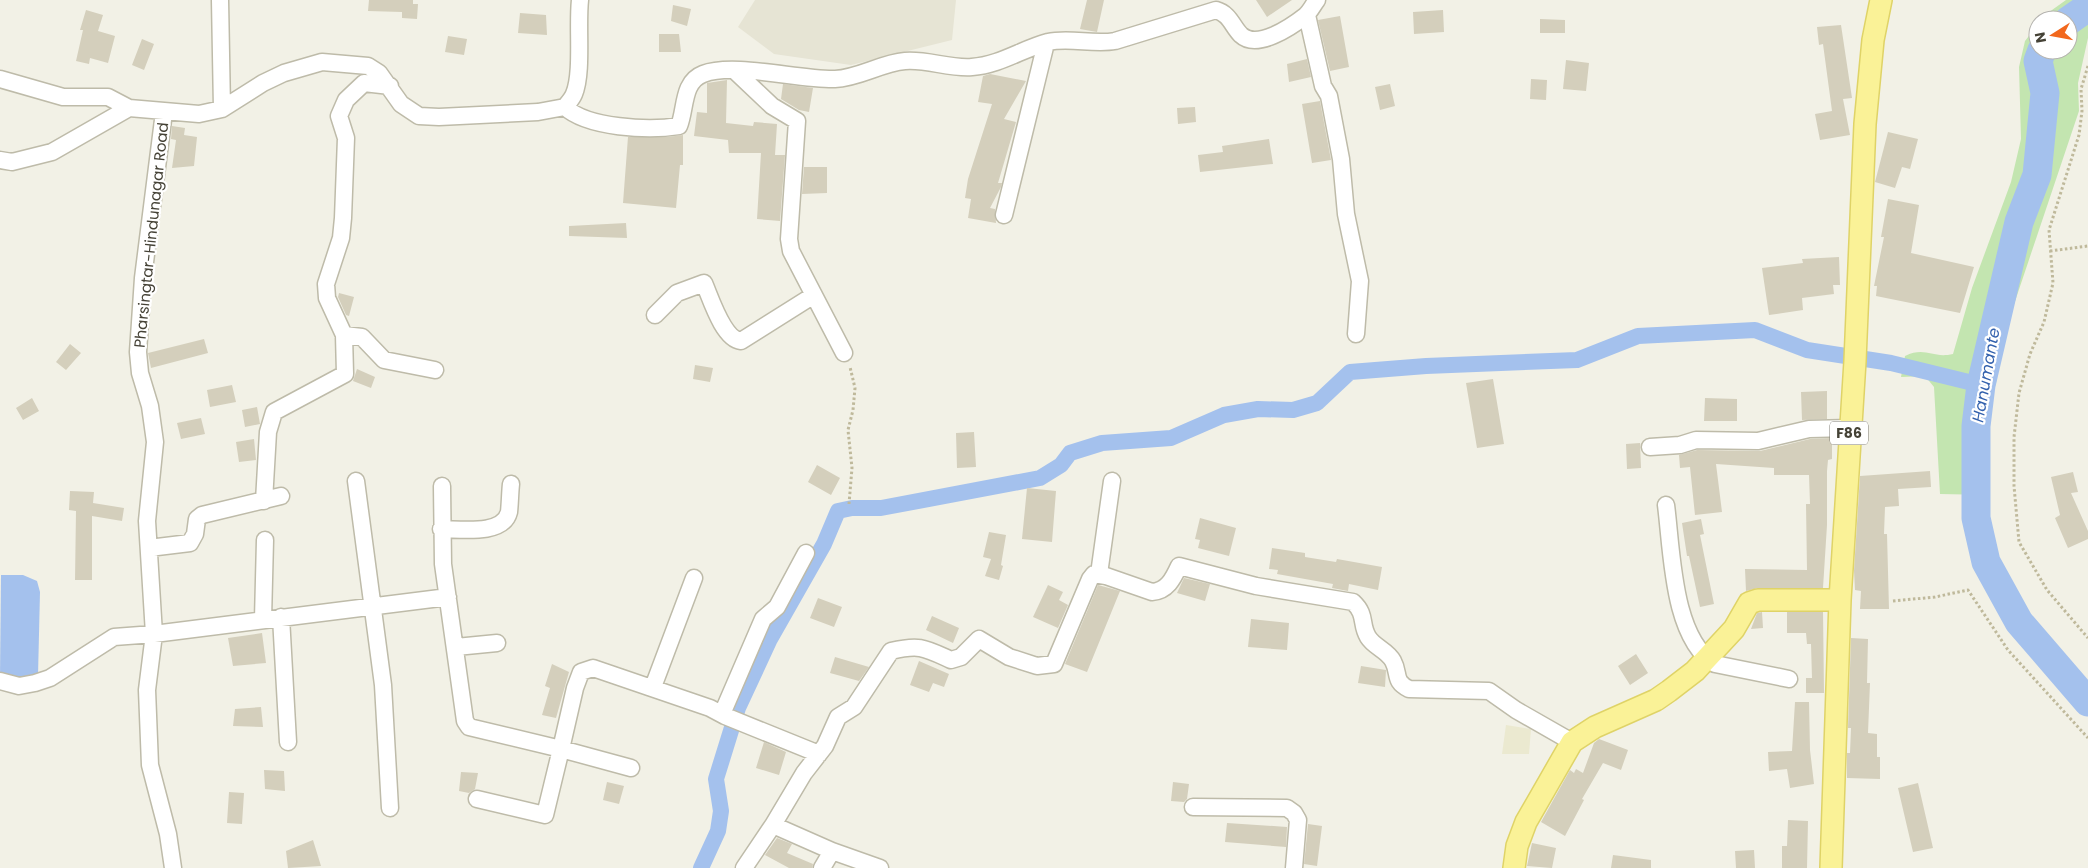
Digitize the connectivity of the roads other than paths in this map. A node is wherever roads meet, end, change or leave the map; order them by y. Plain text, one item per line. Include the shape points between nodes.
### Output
1 (220, 0) edge
2 (580, 0) edge
3 (1317, 0) edge
4 (1881, 0) edge
5 (1307, 15) junction
6 (1046, 43) junction
7 (736, 71) junction
8 (0, 80) edge
9 (390, 86) junction
10 (565, 107) junction
11 (129, 108) junction
12 (222, 109) junction
13 (164, 112) junction
14 (0, 160) edge
15 (1004, 215) dead end
16 (814, 295) junction
17 (655, 315) dead end
18 (1356, 334) dead end
19 (344, 335) junction
20 (844, 353) road end
21 (435, 370) dead end
22 (1850, 428) junction
23 (1650, 447) dead end
24 (356, 481) dead end
25 (1112, 481) dead end
26 (511, 484) dead end
27 (442, 486) dead end
28 (281, 496) dead end
29 (264, 501) junction
30 (1666, 505) dead end
31 (442, 529) junction
32 (265, 540) dead end
33 (148, 548) junction
34 (806, 553) dead end
35 (1099, 574) junction
36 (694, 578) dead end
37 (448, 597) junction
38 (1840, 600) junction
39 (372, 608) junction
40 (281, 617) junction
41 (263, 619) junction
42 (154, 634) junction
43 (497, 643) dead end
44 (456, 647) junction
45 (1706, 659) junction
46 (1789, 680) dead end
47 (0, 681) edge
48 (653, 687) junction
49 (723, 715) junction
50 (288, 742) dead end
51 (1572, 742) junction
52 (561, 749) junction
53 (819, 754) junction
54 (631, 768) dead end
55 (477, 799) dead end
56 (1193, 807) dead end
57 (390, 808) dead end
58 (773, 825) junction
59 (832, 851) junction
60 (173, 868) edge
61 (744, 868) edge
62 (822, 868) edge
63 (880, 868) edge
64 (1294, 868) edge
65 (1514, 868) edge
66 (1831, 868) edge

1 - 12 street
2 - 10 street via 578,78 574,95
3 - 5 street
4 - 22 main road, F86 via 1865,124
5 - 6 street via 1262,39 1251,40 1241,35 1222,12 1216,10 1100,44 1062,40
5 - 18 street via 1323,86 1329,96 1341,159 1346,214 1360,281
6 - 7 street via 988,66 903,61 837,79
6 - 15 street
7 - 10 street via 703,74 692,82 685,96 684,114 679,126 612,124 574,116
7 - 16 street via 772,106 797,121 789,239 791,251
8 - 11 street via 63,97 108,97
9 - 10 street, Pharsingtar-Hindunagar Road via 401,104 419,116 538,112
9 - 12 street, Pharsingtar-Hindunagar Road via 368,66 322,62 284,73
9 - 19 street via 364,83 346,100 339,116 346,138 343,218 341,238 326,284 328,298
11 - 13 street
11 - 14 street via 52,152 12,162
12 - 13 street, Pharsingtar-Hindunagar Road via 199,114
13 - 33 street, Pharsingtar-Hindunagar Road via 138,352 155,442 147,521
16 - 17 street via 741,341 727,334 704,283 677,293
16 - 20 street
19 - 21 street via 362,337 384,360
19 - 29 street via 345,374 274,412
22 - 23 street via 1809,429 1758,441 1696,440 1680,445
22 - 38 main road, F86
24 - 39 street
25 - 35 street
26 - 31 street via 508,513 502,523 491,528
27 - 31 street
28 - 29 street
29 - 33 street via 202,515 197,518 190,543
30 - 45 street via 1681,614
31 - 37 street
32 - 41 street
33 - 42 street, Pharsingtar-Hindunagar Road
34 - 49 street via 777,607 763,619
35 - 51 street via 1159,592 1165,589 1179,566 1256,586 1353,602 1363,614 1367,636 1394,662 1397,680 1402,686 1409,689 1489,691
35 - 53 street via 1094,574 1090,580 1054,664 1037,666 1009,657 982,640 975,641 956,660 921,647 891,651 854,707 838,717
36 - 48 street
37 - 39 street
37 - 44 street
38 - 45 main road via 1753,601 1734,629
38 - 66 main road, F86
39 - 40 street
39 - 57 street via 383,684
40 - 41 street
40 - 50 street
41 - 42 street
42 - 47 street via 114,637 50,678 35,683 19,686
42 - 60 street, Pharsingtar-Hindunagar Road via 147,690 150,765 168,834
43 - 44 street
44 - 52 street via 465,721 469,727
45 - 46 street via 1724,667
45 - 51 main road via 1656,700 1603,723
48 - 49 street
48 - 52 street via 593,668 581,672
49 - 53 street
51 - 65 main road via 1526,822 1517,846
52 - 54 street
52 - 55 street via 545,815
53 - 58 street
56 - 64 street via 1288,808 1298,820
58 - 59 street
58 - 61 street
59 - 62 street
59 - 63 street

